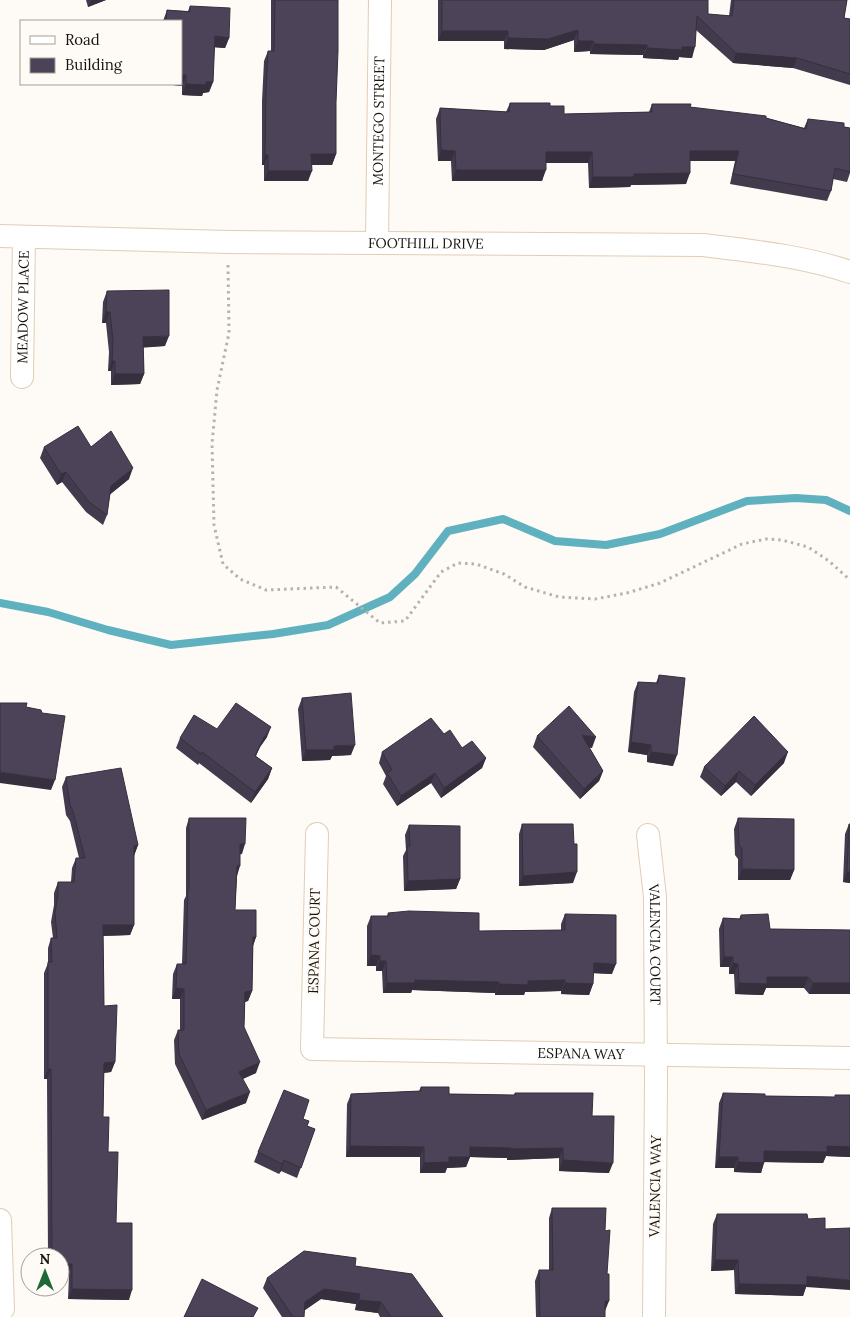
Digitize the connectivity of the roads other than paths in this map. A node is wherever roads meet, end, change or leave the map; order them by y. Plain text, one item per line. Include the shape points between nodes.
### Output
1 (380, 0) edge
2 (0, 236) edge
3 (24, 237) junction
4 (377, 242) junction
5 (850, 272) edge
6 (22, 377) dead end
7 (317, 834) dead end
8 (648, 835) dead end
9 (312, 1049) joint
10 (656, 1055) junction
11 (850, 1058) edge
12 (0, 1220) edge
13 (0, 1309) edge
14 (654, 1317) edge

1 - 4 street, MONTEGO STREET
2 - 3 street, FOOTHILL DRIVE
3 - 4 street, FOOTHILL DRIVE
3 - 6 street, MEADOW PLACE
4 - 5 street, FOOTHILL DRIVE via 703,245 760,252
7 - 9 street, ESPANA COURT
8 - 10 street, VALENCIA COURT via 655,897
9 - 10 street, ESPANA WAY
10 - 11 street, ESPANA WAY
10 - 14 street, VALENCIA WAY
12 - 13 street

